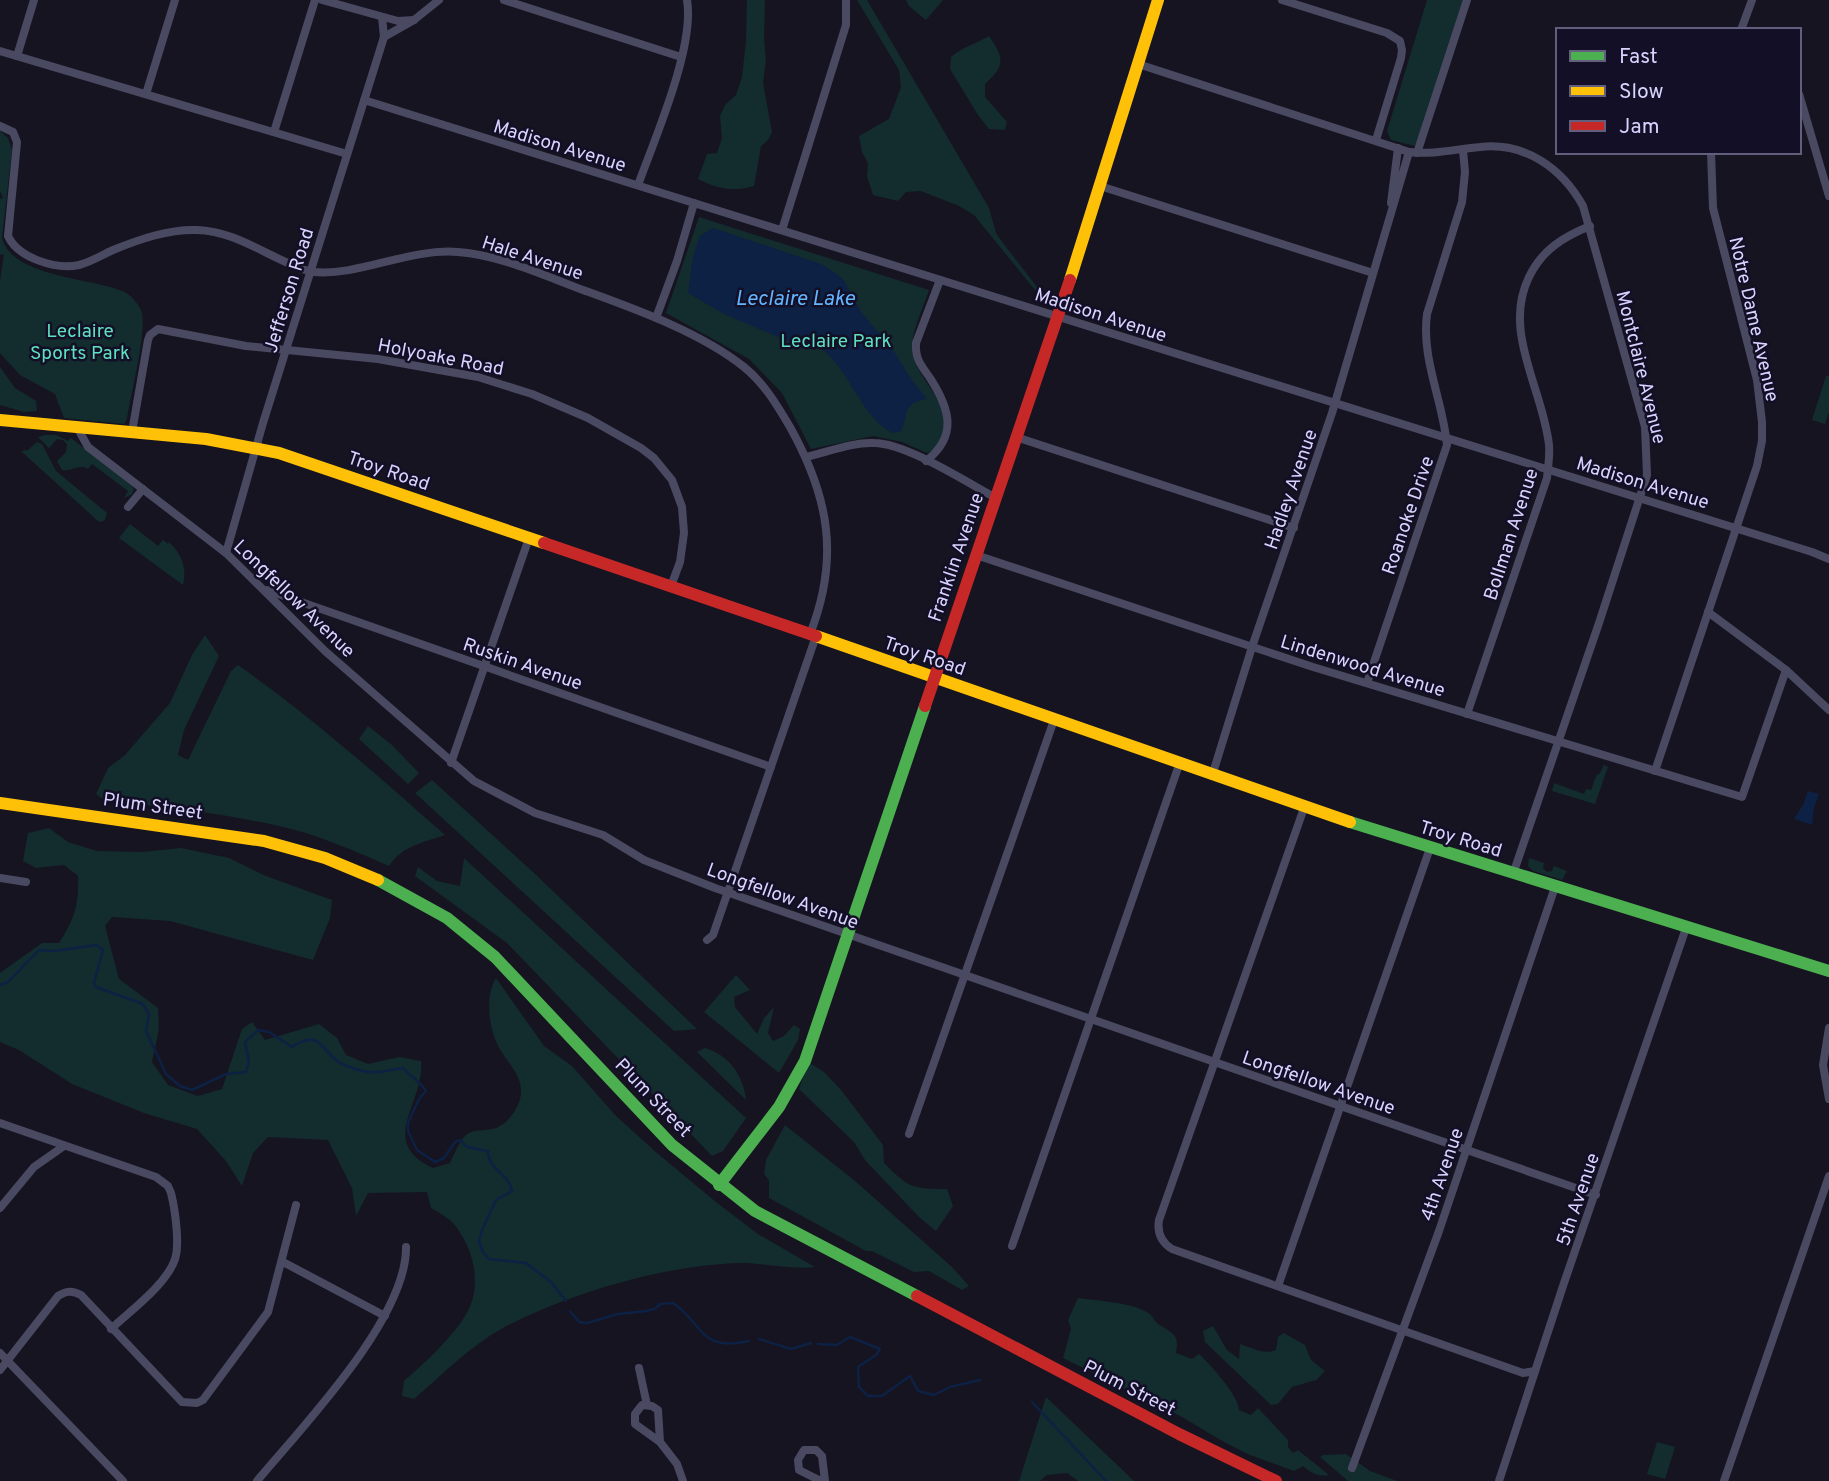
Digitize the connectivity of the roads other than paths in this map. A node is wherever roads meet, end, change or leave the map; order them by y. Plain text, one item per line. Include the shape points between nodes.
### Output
1 (34, 0) edge
2 (174, 0) edge
3 (315, 0) edge
4 (323, 0) edge
5 (439, 0) edge
6 (504, 0) edge
7 (687, 0) edge
8 (846, 0) edge
9 (1158, 0) edge
10 (1282, 0) edge
11 (1467, 0) edge
12 (1752, 0) edge
13 (382, 17) junction
14 (414, 20) junction
15 (1742, 28) edge
16 (384, 37) junction
17 (0, 51) edge
18 (17, 56) junction
19 (681, 57) junction
20 (1138, 64) junction
21 (146, 94) junction
22 (364, 100) junction
23 (1801, 101) edge
24 (0, 126) edge
25 (274, 132) junction
26 (1376, 140) junction
27 (1398, 148) junction
28 (1464, 150) junction
29 (1413, 152) junction
30 (347, 154) junction
31 (1711, 154) edge
32 (638, 185) junction
33 (1100, 186) junction
34 (1829, 196) edge
35 (694, 203) junction
36 (1391, 209) junction
37 (1590, 226) junction
38 (782, 230) junction
39 (310, 272) junction
40 (1373, 273) junction
41 (940, 280) junction
42 (1057, 317) junction
43 (656, 318) junction
44 (286, 350) junction
45 (1334, 403) junction
46 (0, 420) edge
47 (78, 427) junction
48 (132, 432) junction
49 (1016, 437) junction
50 (1446, 437) junction
51 (256, 447) junction
52 (806, 457) junction
53 (926, 461) junction
54 (1548, 469) junction
55 (143, 489) junction
56 (996, 498) junction
57 (1640, 498) junction
58 (128, 507) dead end
59 (1294, 528) junction
60 (1737, 528) junction
61 (529, 537) junction
62 (226, 553) junction
63 (976, 555) junction
64 (1829, 559) edge
65 (671, 586) junction
66 (265, 589) junction
67 (1707, 612) junction
68 (813, 635) junction
69 (1252, 647) junction
70 (484, 666) junction
71 (1786, 670) junction
72 (934, 679) junction
73 (1367, 683) junction
74 (1829, 710) edge
75 (1467, 714) junction
76 (1054, 720) junction
77 (1558, 742) junction
78 (452, 763) junction
79 (1179, 765) junction
80 (771, 767) junction
81 (1655, 771) junction
82 (1212, 776) junction
83 (0, 803) edge
84 (1304, 808) junction
85 (1430, 848) junction
86 (1513, 874) junction
87 (0, 878) edge
88 (26, 882) dead end
89 (1555, 887) junction
90 (728, 892) junction
91 (1686, 928) junction
92 (849, 935) junction
93 (707, 940) dead end
94 (1829, 971) edge
95 (965, 975) junction
96 (1090, 1019) junction
97 (1829, 1028) edge
98 (1215, 1063) junction
99 (1829, 1099) edge
100 (1341, 1107) junction
101 (0, 1122) edge
102 (909, 1134) dead end
103 (64, 1146) junction
104 (1466, 1149) junction
105 (1829, 1176) edge
106 (719, 1185) junction
107 (1596, 1195) junction
108 (296, 1205) dead end
109 (0, 1209) edge
110 (1012, 1246) dead end
111 (406, 1247) dead end
112 (283, 1262) junction
113 (1278, 1286) junction
114 (384, 1316) junction
115 (111, 1329) junction
116 (1403, 1330) junction
117 (0, 1353) edge
118 (8, 1361) junction
119 (639, 1368) dead end
120 (0, 1370) edge
121 (1535, 1371) junction
122 (647, 1405) junction
123 (660, 1442) junction
124 (1352, 1468) dead end
125 (122, 1481) edge
126 (257, 1481) edge
127 (683, 1481) edge
128 (1276, 1481) edge
129 (1499, 1481) edge
130 (1727, 1481) edge

1 - 18 street
2 - 21 street
3 - 25 street
4 - 13 street
5 - 14 street
6 - 19 street
7 - 19 street via 689,27
8 - 38 street via 846,26
9 - 20 main road, Franklin Avenue
10 - 26 street via 1400,41 1401,58
11 - 29 street, Hadley Avenue
12 - 15 street
13 - 14 street
13 - 16 street, Jefferson Road
14 - 16 street
16 - 22 street, Jefferson Road
17 - 18 street
18 - 21 street
19 - 32 street
20 - 26 street
20 - 33 main road, Franklin Avenue
21 - 25 street
22 - 30 street, Jefferson Road
22 - 32 street, Madison Avenue
23 - 34 street
24 - 39 street, Hale Avenue via 13,132 17,142 8,236 29,257 79,265 149,238 200,230 231,236
25 - 30 street
26 - 27 street
27 - 29 street
27 - 36 street, Hadley Avenue
28 - 29 street, Montclaire Avenue
28 - 37 street, Montclaire Avenue via 1507,148 1546,163 1575,192
28 - 50 street, Roanoke Drive via 1462,202 1426,326 1427,355
29 - 36 street, Hadley Avenue
30 - 39 street, Jefferson Road
31 - 60 street, Notre Dame Avenue via 1718,231 1761,400 1762,441
32 - 35 street, Madison Avenue
33 - 40 street
33 - 42 main road, Franklin Avenue
35 - 38 street, Madison Avenue
35 - 43 street
36 - 40 street, Hadley Avenue
37 - 54 street, Bollman Avenue via 1567,235 1544,254 1521,303 1520,331 1548,435
37 - 57 street, Montclaire Avenue via 1645,427 1647,475
38 - 41 street, Madison Avenue
39 - 43 street, Hale Avenue via 423,253 459,252 492,258
39 - 44 street, Jefferson Road
40 - 45 street, Hadley Avenue
41 - 42 street, Madison Avenue
41 - 53 street via 915,351 944,405 948,428 943,445
42 - 45 street, Madison Avenue
42 - 49 main road, Franklin Avenue
43 - 52 street, Hale Avenue via 729,357 756,378
44 - 48 street, Holyoake Road via 153,331
44 - 51 street, Jefferson Road
44 - 65 street, Holyoake Road via 478,376 532,394 625,438 665,469 678,492 684,533
45 - 50 street, Madison Avenue
45 - 59 street, Hadley Avenue
46 - 47 main road, Troy Road
47 - 48 main road, Troy Road
47 - 55 street, Longfellow Avenue via 88,447
48 - 51 main road, Troy Road
49 - 56 main road, Franklin Avenue
49 - 59 street
50 - 54 street, Madison Avenue
50 - 73 street, Roanoke Drive via 1446,450
51 - 61 main road, Troy Road
51 - 62 street, Jefferson Road
52 - 53 street via 874,443 897,446
52 - 68 street, Hale Avenue via 828,538 826,583
53 - 56 street
54 - 57 street, Madison Avenue
54 - 75 street, Bollman Avenue
55 - 58 street
55 - 62 street, Longfellow Avenue
56 - 63 main road, Franklin Avenue
57 - 60 street, Madison Avenue
57 - 77 street, Montclaire Avenue
59 - 69 street, Hadley Avenue
60 - 64 street, Madison Avenue
60 - 67 street, Notre Dame Avenue
61 - 65 main road, Troy Road
61 - 70 street
62 - 66 street, Longfellow Avenue
63 - 69 street, Lindenwood Avenue
63 - 72 main road, Franklin Avenue
65 - 68 main road, Troy Road
66 - 70 street, Ruskin Avenue
66 - 78 street, Longfellow Avenue via 325,651
67 - 71 street
67 - 81 street, Notre Dame Avenue
68 - 72 main road, Troy Road
68 - 80 street, Hale Avenue
69 - 73 street, Lindenwood Avenue
69 - 82 street, Hadley Avenue
70 - 78 street
70 - 80 street, Ruskin Avenue
71 - 74 street
71 - 81 street, Lindenwood Avenue via 1742,797
72 - 76 main road, Troy Road
72 - 92 main road, Franklin Avenue
73 - 75 street, Lindenwood Avenue
75 - 77 street, Lindenwood Avenue
76 - 79 main road, Troy Road
76 - 95 street
77 - 81 street, Lindenwood Avenue
77 - 86 street, Montclaire Avenue
78 - 90 street, Longfellow Avenue via 516,804 594,832 645,860
79 - 82 main road, Troy Road
79 - 96 street
80 - 90 street, Hale Avenue
82 - 84 main road, Troy Road
83 - 106 main road, Plum Street via 264,841 325,858 392,886 447,918 504,966 653,1126
84 - 85 main road, Troy Road
84 - 98 street
85 - 86 main road, Troy Road
85 - 100 street
86 - 89 main road, Troy Road
87 - 88 street
89 - 91 main road, Troy Road
89 - 104 street, 4th Avenue
90 - 92 street, Longfellow Avenue
90 - 93 street, Hale Avenue
91 - 94 main road, Troy Road
91 - 107 street, 5th Avenue
92 - 95 street, Longfellow Avenue
92 - 106 main road, Franklin Avenue via 796,1079
95 - 96 street, Longfellow Avenue
95 - 102 street
96 - 98 street, Longfellow Avenue
96 - 110 street
97 - 99 street via 1824,1065
98 - 100 street, Longfellow Avenue
98 - 113 street via 1159,1220 1159,1233 1172,1249
100 - 104 street, Longfellow Avenue
100 - 113 street
101 - 103 street
103 - 109 street via 34,1167
103 - 115 street via 156,1177 172,1193 175,1261 166,1276
104 - 107 street, Longfellow Avenue
104 - 116 street, 4th Avenue
105 - 130 street
106 - 128 main road, Plum Street via 788,1230
107 - 121 street, 5th Avenue
108 - 112 street
111 - 114 street via 406,1265
112 - 114 street
112 - 115 street via 262,1323 197,1403 182,1402
113 - 116 street
114 - 126 street via 358,1357
115 - 118 street via 80,1295 64,1292
116 - 121 street via 1522,1373
116 - 124 street, 4th Avenue
117 - 118 street
118 - 120 street
118 - 125 street
119 - 122 street
121 - 129 street, 5th Avenue
122 - 123 street via 660,1415
122 - 123 street via 637,1410 635,1424
123 - 127 street

